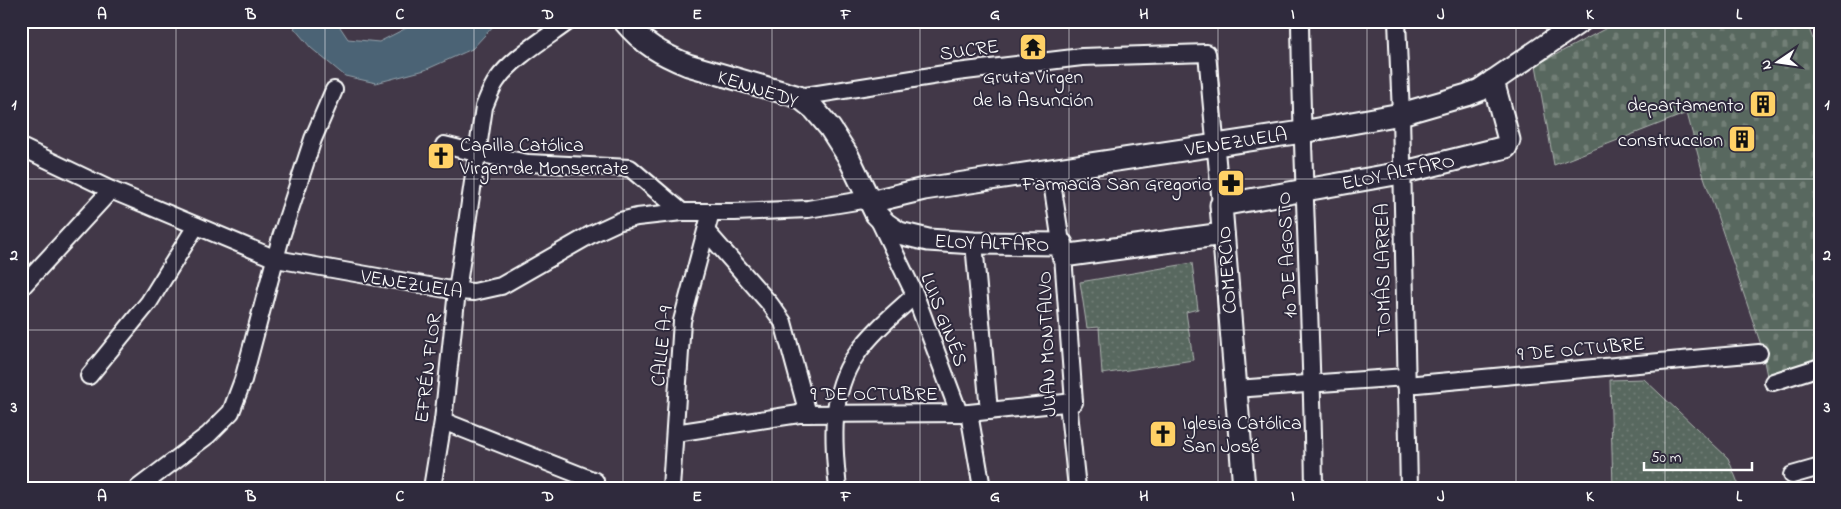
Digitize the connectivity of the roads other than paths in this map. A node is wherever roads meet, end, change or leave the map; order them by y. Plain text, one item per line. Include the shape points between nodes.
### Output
1 (569, 21) edge
2 (624, 21) edge
3 (1300, 21) edge
4 (1397, 21) edge
5 (1580, 21) edge
6 (1207, 53) joint
7 (1493, 81) junction
8 (334, 90) dead end
9 (798, 97) junction
10 (1401, 114) junction
11 (1302, 132) junction
12 (444, 145) dead end
13 (1215, 145) junction
14 (21, 147) edge
15 (476, 153) junction
16 (1050, 169) junction
17 (1401, 173) junction
18 (111, 190) junction
19 (1304, 190) junction
20 (872, 205) junction
21 (1221, 205) junction
22 (682, 212) junction
23 (711, 212) junction
24 (196, 226) junction
25 (707, 232) junction
26 (1223, 234) junction
27 (974, 244) junction
28 (718, 245) junction
29 (1062, 250) junction
30 (276, 259) junction
31 (698, 261) junction
32 (21, 288) edge
33 (457, 292) junction
34 (915, 295) junction
35 (1759, 353) dead end
36 (1820, 367) edge
37 (90, 376) dead end
38 (1406, 381) junction
39 (1312, 382) junction
40 (1774, 382) dead end
41 (1235, 389) junction
42 (1071, 402) junction
43 (989, 411) junction
44 (964, 413) junction
45 (804, 414) junction
46 (836, 415) junction
47 (443, 421) junction
48 (675, 433) junction
49 (833, 449) junction
50 (1820, 467) edge
51 (1792, 475) dead end
52 (595, 481) dead end
53 (138, 488) edge
54 (432, 488) edge
55 (671, 488) edge
56 (838, 488) edge
57 (982, 488) edge
58 (1077, 488) edge
59 (1244, 488) edge
60 (1314, 488) edge
61 (1409, 488) edge

1 - 15 street, EFRÉN FLOR via 509,66 498,79 484,107
2 - 9 street, KENNEDY via 646,43 674,60
3 - 11 street, 10 DE AGOSTO
4 - 10 street, TOMÁS LARREA
5 - 7 street, VENEZUELA
6 - 9 street, SUCRE via 1082,57 957,72
6 - 13 street, COMERCIO
7 - 10 street, VENEZUELA via 1467,96
7 - 17 street, ELOY ALFARO via 1509,140 1506,147
8 - 30 street via 313,139
9 - 20 street, KENNEDY via 814,109 830,128
10 - 11 street, VENEZUELA
10 - 17 street, TOMÁS LARREA
11 - 13 street, VENEZUELA
11 - 19 street, 10 DE AGOSTO
12 - 15 street
13 - 16 street, VENEZUELA
13 - 21 street, COMERCIO
14 - 18 street, VENEZUELA
15 - 22 street via 528,163 630,168
15 - 33 street, EFRÉN FLOR
16 - 20 street, VENEZUELA via 924,189
16 - 29 street, JUAN MONTALVO
17 - 19 street, ELOY ALFARO
17 - 38 street, TOMÁS LARREA
18 - 24 street, VENEZUELA
18 - 32 street
19 - 21 street, ELOY ALFARO
19 - 39 street, 10 DE AGOSTO
20 - 23 street, VENEZUELA
20 - 27 street, ELOY ALFARO via 892,229 909,236
20 - 34 street, LUIS GINÉS
21 - 26 street, COMERCIO
22 - 23 street, VENEZUELA
22 - 33 street, VENEZUELA via 637,216 620,221 501,286
23 - 25 street, CALLE A-9
24 - 30 street, VENEZUELA
24 - 37 street via 149,302
25 - 28 street
25 - 31 street, CALLE A-9
26 - 29 street, ELOY ALFARO
26 - 41 street, COMERCIO
27 - 29 street, ELOY ALFARO
27 - 43 street
28 - 31 street
28 - 45 street via 784,322
29 - 42 street, JUAN MONTALVO
30 - 33 street, VENEZUELA
30 - 53 street via 231,412 208,435
31 - 48 street, CALLE A-9 via 682,321
33 - 47 street, EFRÉN FLOR
34 - 44 street, LUIS GINÉS
34 - 46 street via 855,355 841,385
35 - 38 street, 9 DE OCTUBRE
36 - 40 street
38 - 39 street, 9 DE OCTUBRE
38 - 61 street, TOMÁS LARREA
39 - 41 street, 9 DE OCTUBRE
39 - 60 street, 10 DE AGOSTO
41 - 59 street, COMERCIO
42 - 43 street, 9 DE OCTUBRE
42 - 58 street, JUAN MONTALVO
43 - 44 street, 9 DE OCTUBRE
44 - 46 street, 9 DE OCTUBRE
44 - 57 street, LUIS GINÉS
45 - 46 street, 9 DE OCTUBRE
45 - 48 street, 9 DE OCTUBRE
45 - 49 street via 820,426
46 - 49 street
47 - 52 street
47 - 54 street, EFRÉN FLOR
48 - 55 street, CALLE A-9
49 - 56 street
50 - 51 street

